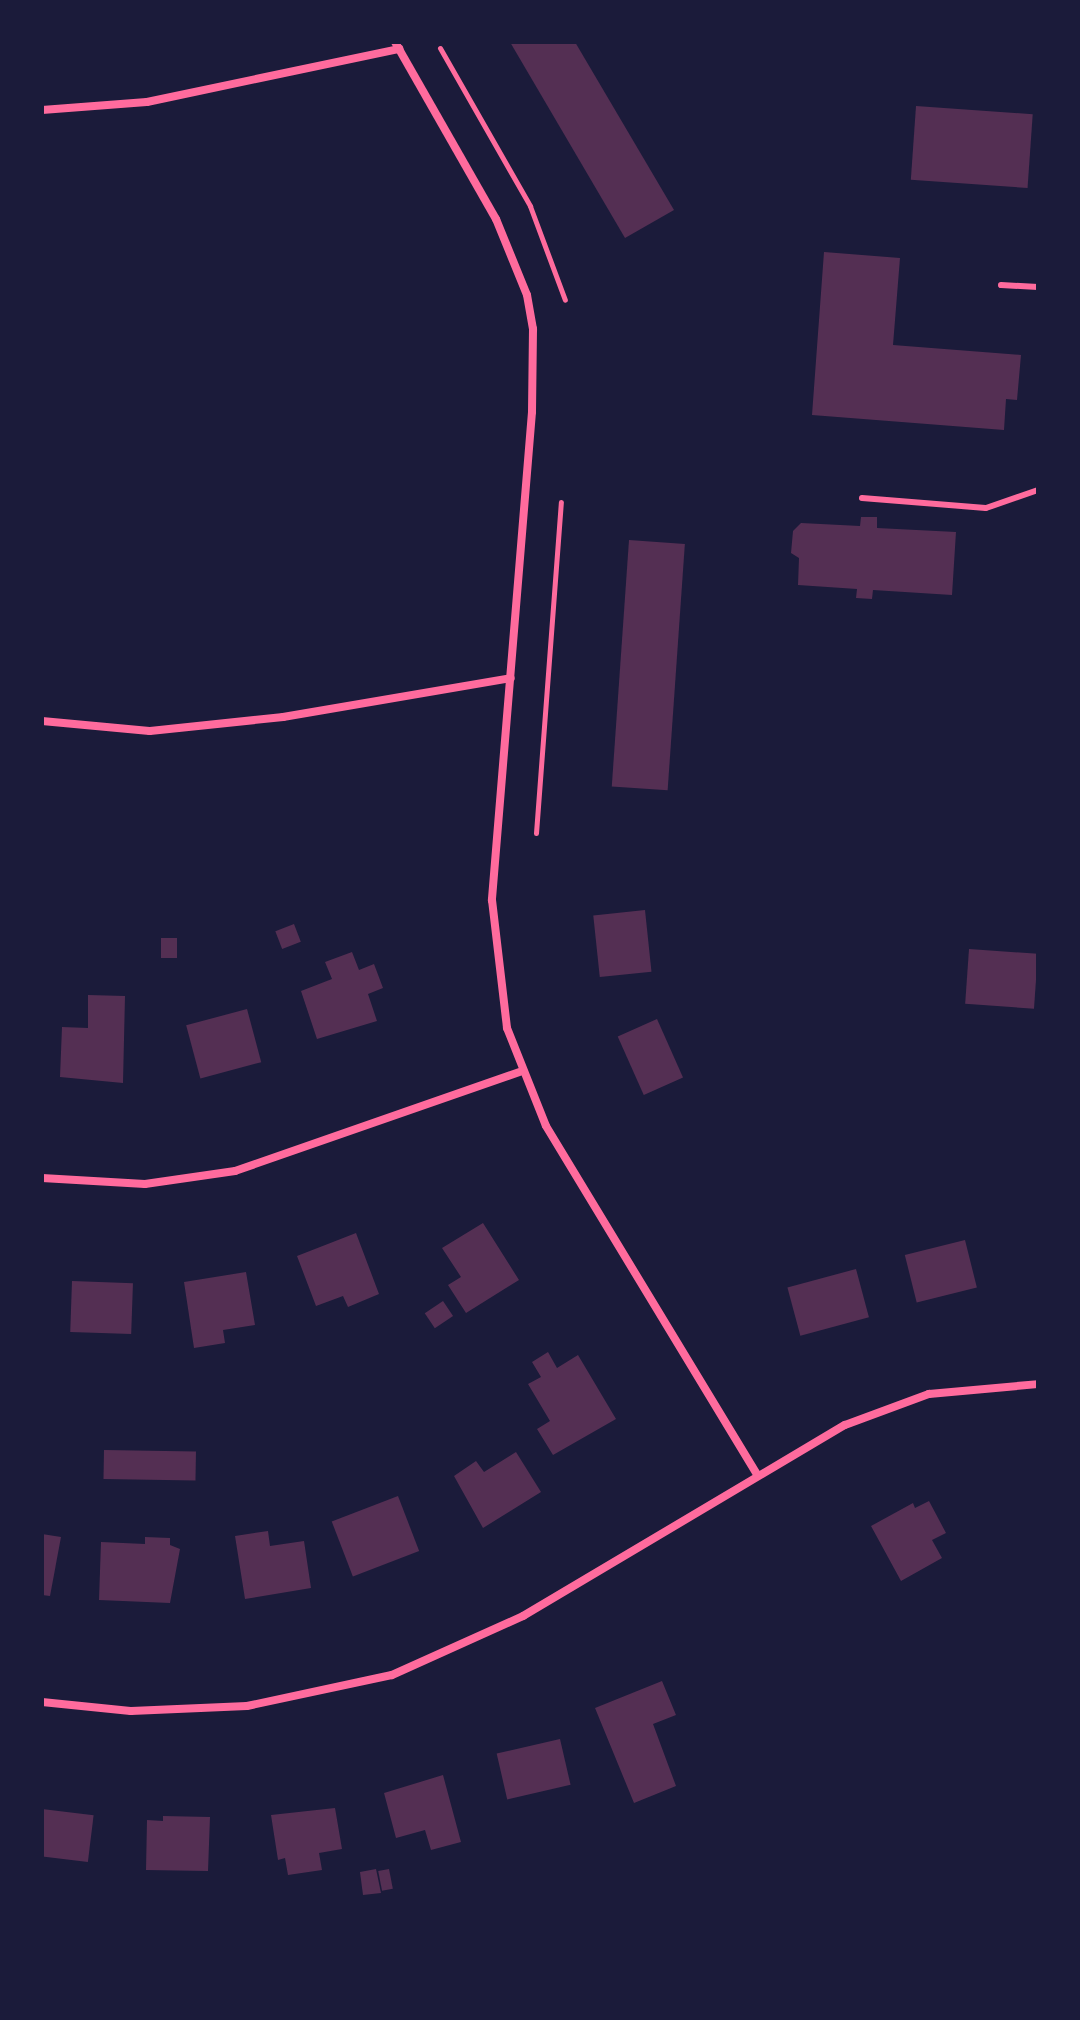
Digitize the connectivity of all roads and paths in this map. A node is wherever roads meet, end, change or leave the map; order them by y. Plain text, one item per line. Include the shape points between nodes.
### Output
1 (397, 46) edge
2 (440, 48) dead end
3 (42, 110) edge
4 (1001, 285) dead end
5 (1038, 287) edge
6 (565, 300) dead end
7 (1038, 490) edge
8 (862, 498) dead end
9 (561, 502) dead end
10 (511, 678) junction
11 (42, 721) edge
12 (536, 833) dead end
13 (520, 1072) junction
14 (42, 1178) edge
15 (1038, 1384) edge
16 (757, 1474) junction
17 (42, 1702) edge

1 - 3 street via 147,102
1 - 10 street via 496,219 529,307 532,412
2 - 6 path via 520,185
4 - 5 lane
7 - 8 lane via 986,508
9 - 12 path
10 - 11 street via 283,717 150,731
10 - 13 street via 492,914 498,984
13 - 14 street via 235,1171 145,1184
13 - 16 street via 587,1197
15 - 16 street via 929,1394 845,1425
16 - 17 street via 523,1616 392,1675 291,1700 219,1709 131,1711

